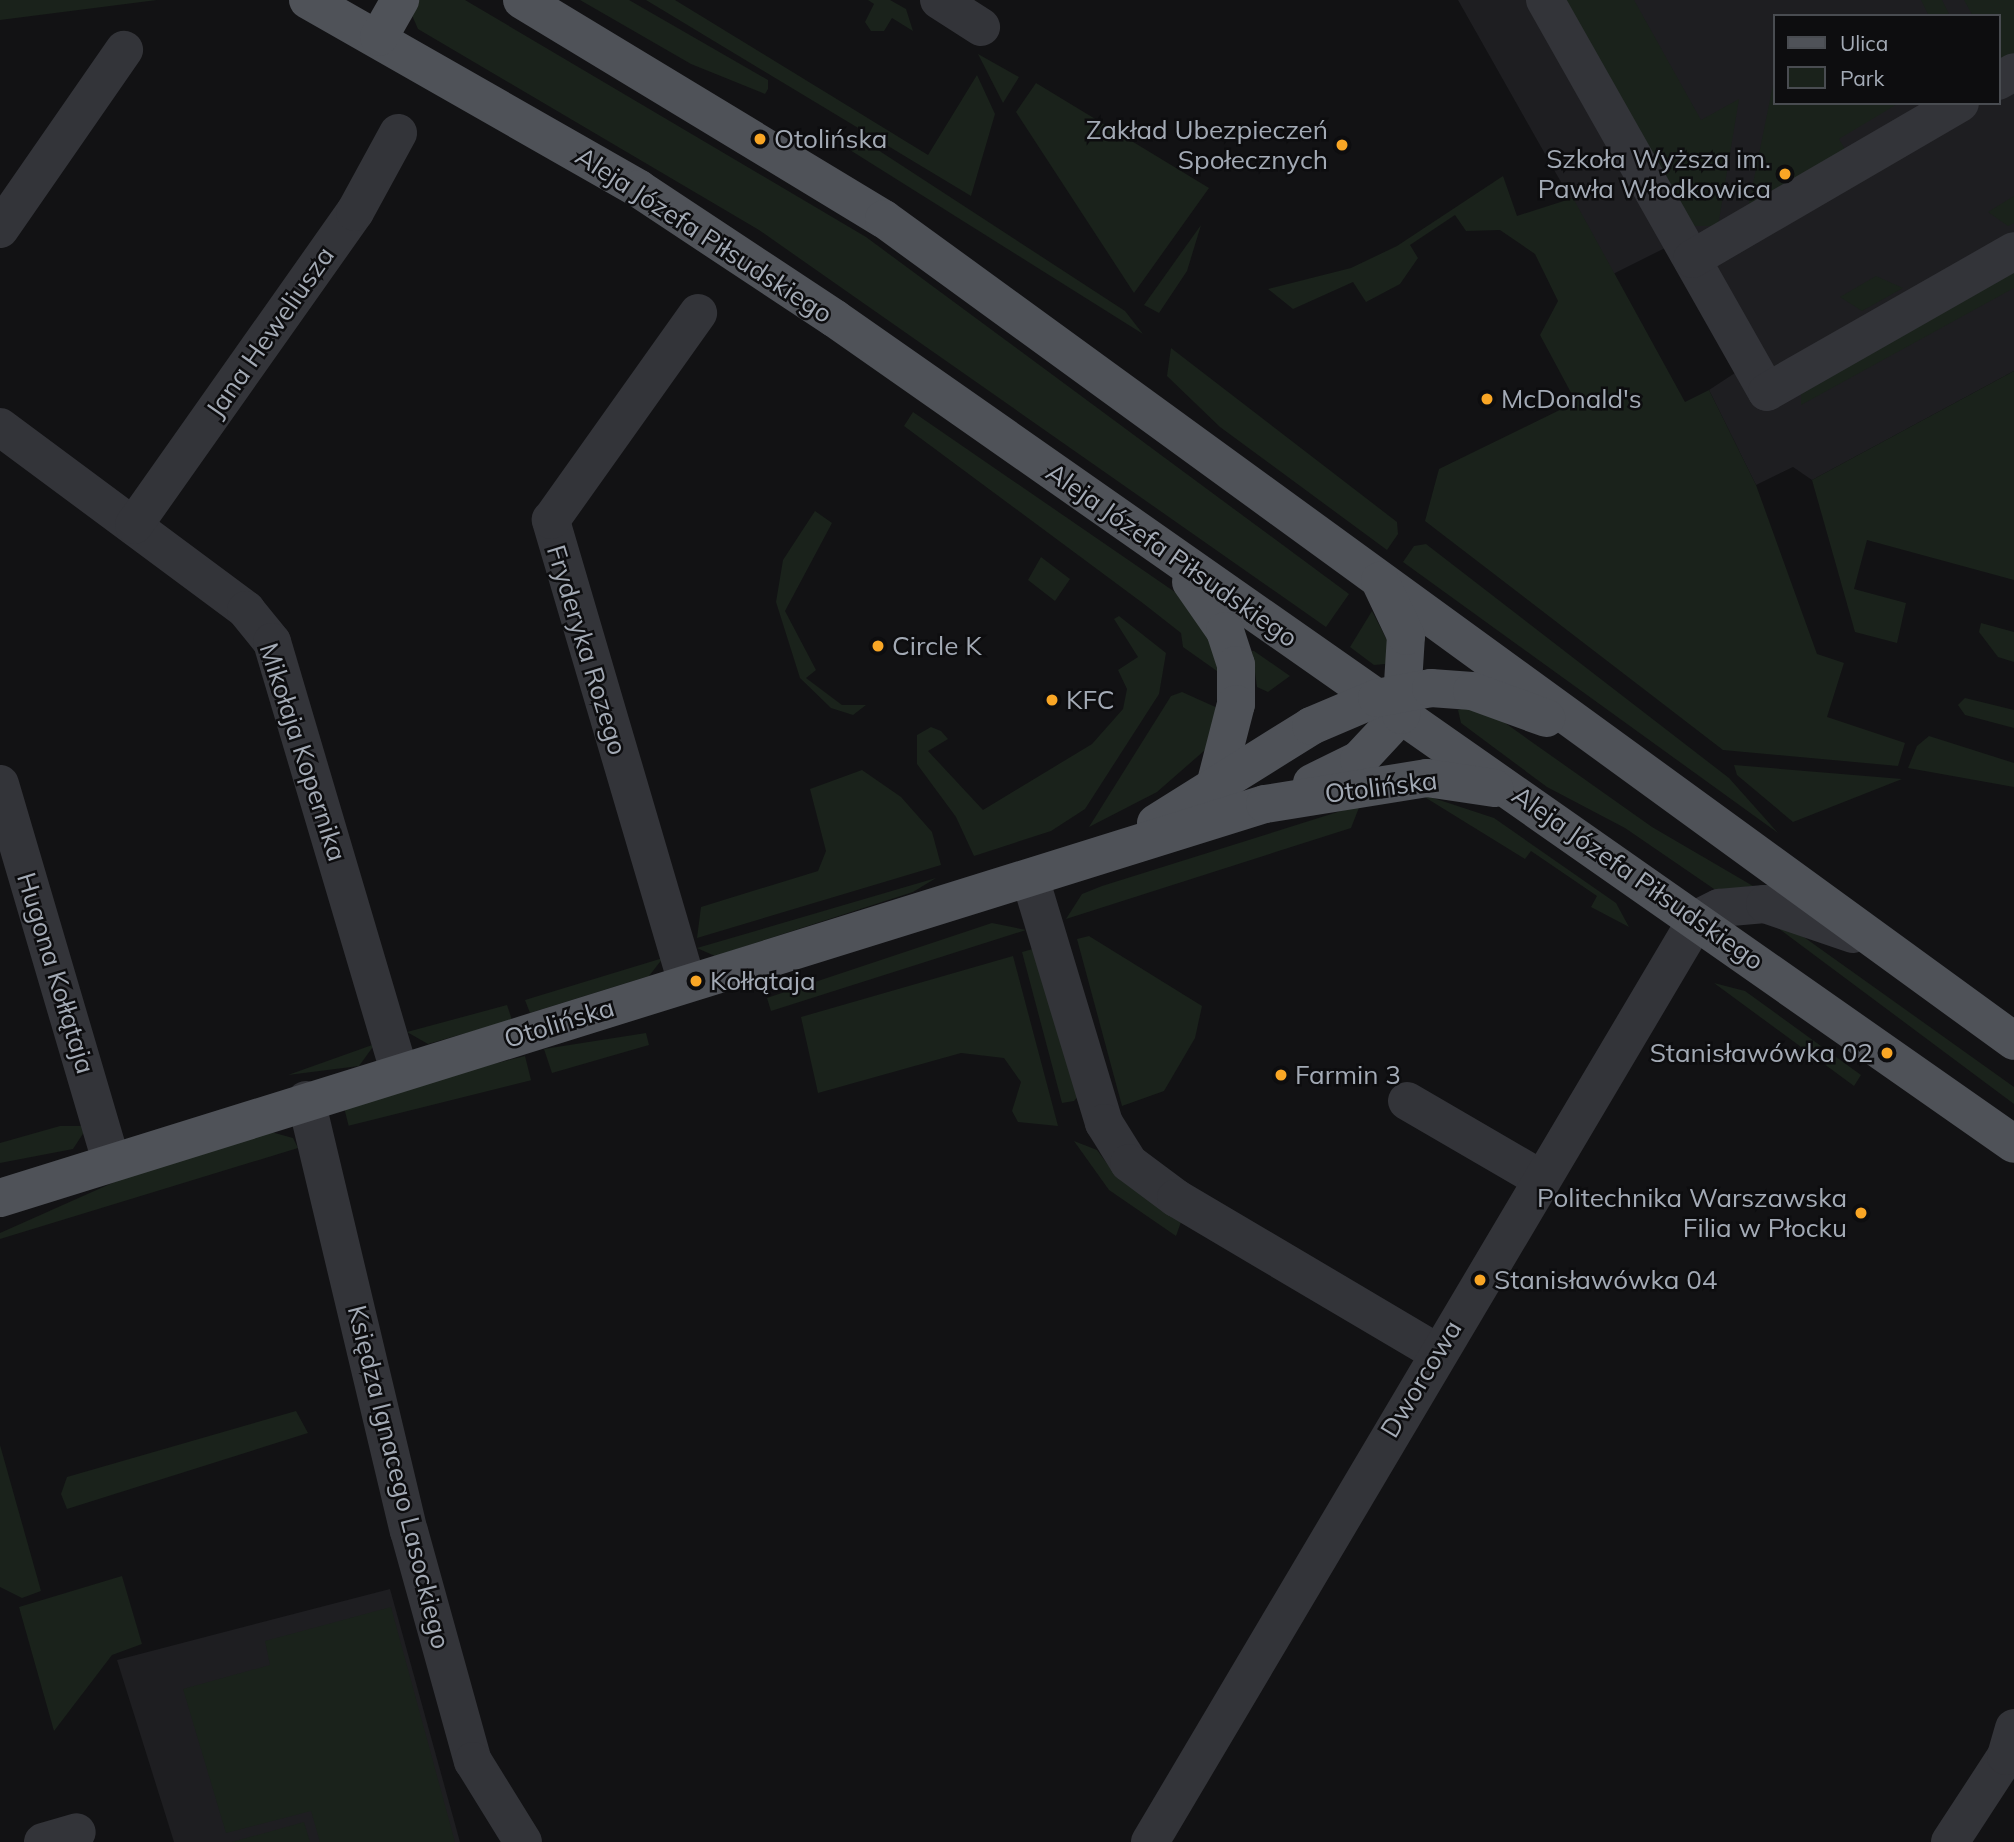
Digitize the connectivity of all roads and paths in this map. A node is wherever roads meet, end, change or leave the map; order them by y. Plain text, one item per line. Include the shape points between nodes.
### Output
1 (308, 0) edge
2 (400, 0) edge
3 (523, 0) edge
4 (939, 0) edge
5 (1545, 0) edge
6 (981, 27) dead end
7 (379, 37) junction
8 (124, 50) dead end
9 (1957, 105) edge
10 (398, 133) dead end
11 (0, 229) edge
12 (2014, 251) edge
13 (1692, 259) junction
14 (698, 313) dead end
15 (0, 427) edge
16 (134, 525) junction
17 (1178, 563) junction
18 (1380, 579) junction
19 (1395, 701) junction
20 (1596, 740) junction
21 (0, 784) edge
22 (1215, 786) junction
23 (1265, 804) junction
24 (1534, 807) junction
25 (1117, 847) junction
26 (1030, 878) junction
27 (1697, 919) junction
28 (1891, 950) junction
29 (688, 984) junction
30 (2014, 1041) edge
31 (399, 1072) junction
32 (306, 1100) junction
33 (1407, 1101) dead end
34 (2014, 1144) edge
35 (111, 1161) junction
36 (1541, 1179) junction
37 (0, 1198) edge
38 (1436, 1352) junction
39 (2014, 1728) edge
40 (523, 1842) edge
41 (1150, 1842) edge
42 (1950, 1842) edge

1 - 7 main road, Aleja Józefa Piłsudskiego
2 - 7 main road
3 - 18 main road via 884,219
4 - 6 street
5 - 13 street
7 - 17 main road, Aleja Józefa Piłsudskiego via 639,189 834,318
8 - 11 street
9 - 13 street
10 - 16 street, Jana Heweliusza via 355,212
12 - 13 street via 1767,392
14 - 29 street, Fryderyka Rozego via 551,520
15 - 16 street, Mikołaja Kopernika
16 - 31 street, Mikołaja Kopernika via 246,610 272,642
17 - 19 main road, Aleja Józefa Piłsudskiego
17 - 22 main road via 1225,631 1236,665 1237,704
18 - 19 main road via 1406,636
18 - 20 main road
19 - 20 main road, Otolińska via 1472,691
19 - 22 main road, Otolińska via 1311,726
19 - 23 main road, Otolińska via 1359,760
19 - 24 main road, Aleja Józefa Piłsudskiego
20 - 28 main road
21 - 35 street, Hugona Kołłątaja
22 - 25 main road, Otolińska
23 - 24 main road, Otolińska via 1427,778 1495,788
23 - 25 main road, Otolińska
24 - 27 main road, Aleja Józefa Piłsudskiego
25 - 26 main road, Otolińska
26 - 29 main road, Otolińska
26 - 38 street via 1104,1123 1129,1163 1176,1198
27 - 28 street via 1719,908 1765,904 1807,914
27 - 34 main road, Aleja Józefa Piłsudskiego
27 - 36 street, Dworcowa
28 - 30 main road
29 - 31 main road, Otolińska
31 - 32 main road, Otolińska
32 - 35 main road, Otolińska
32 - 40 street, Księdza Ignacego Lasockiego via 409,1531 473,1761
33 - 36 street
35 - 37 main road, Otolińska
36 - 38 street, Dworcowa
38 - 41 street, Dworcowa
39 - 42 street via 2006,1756

